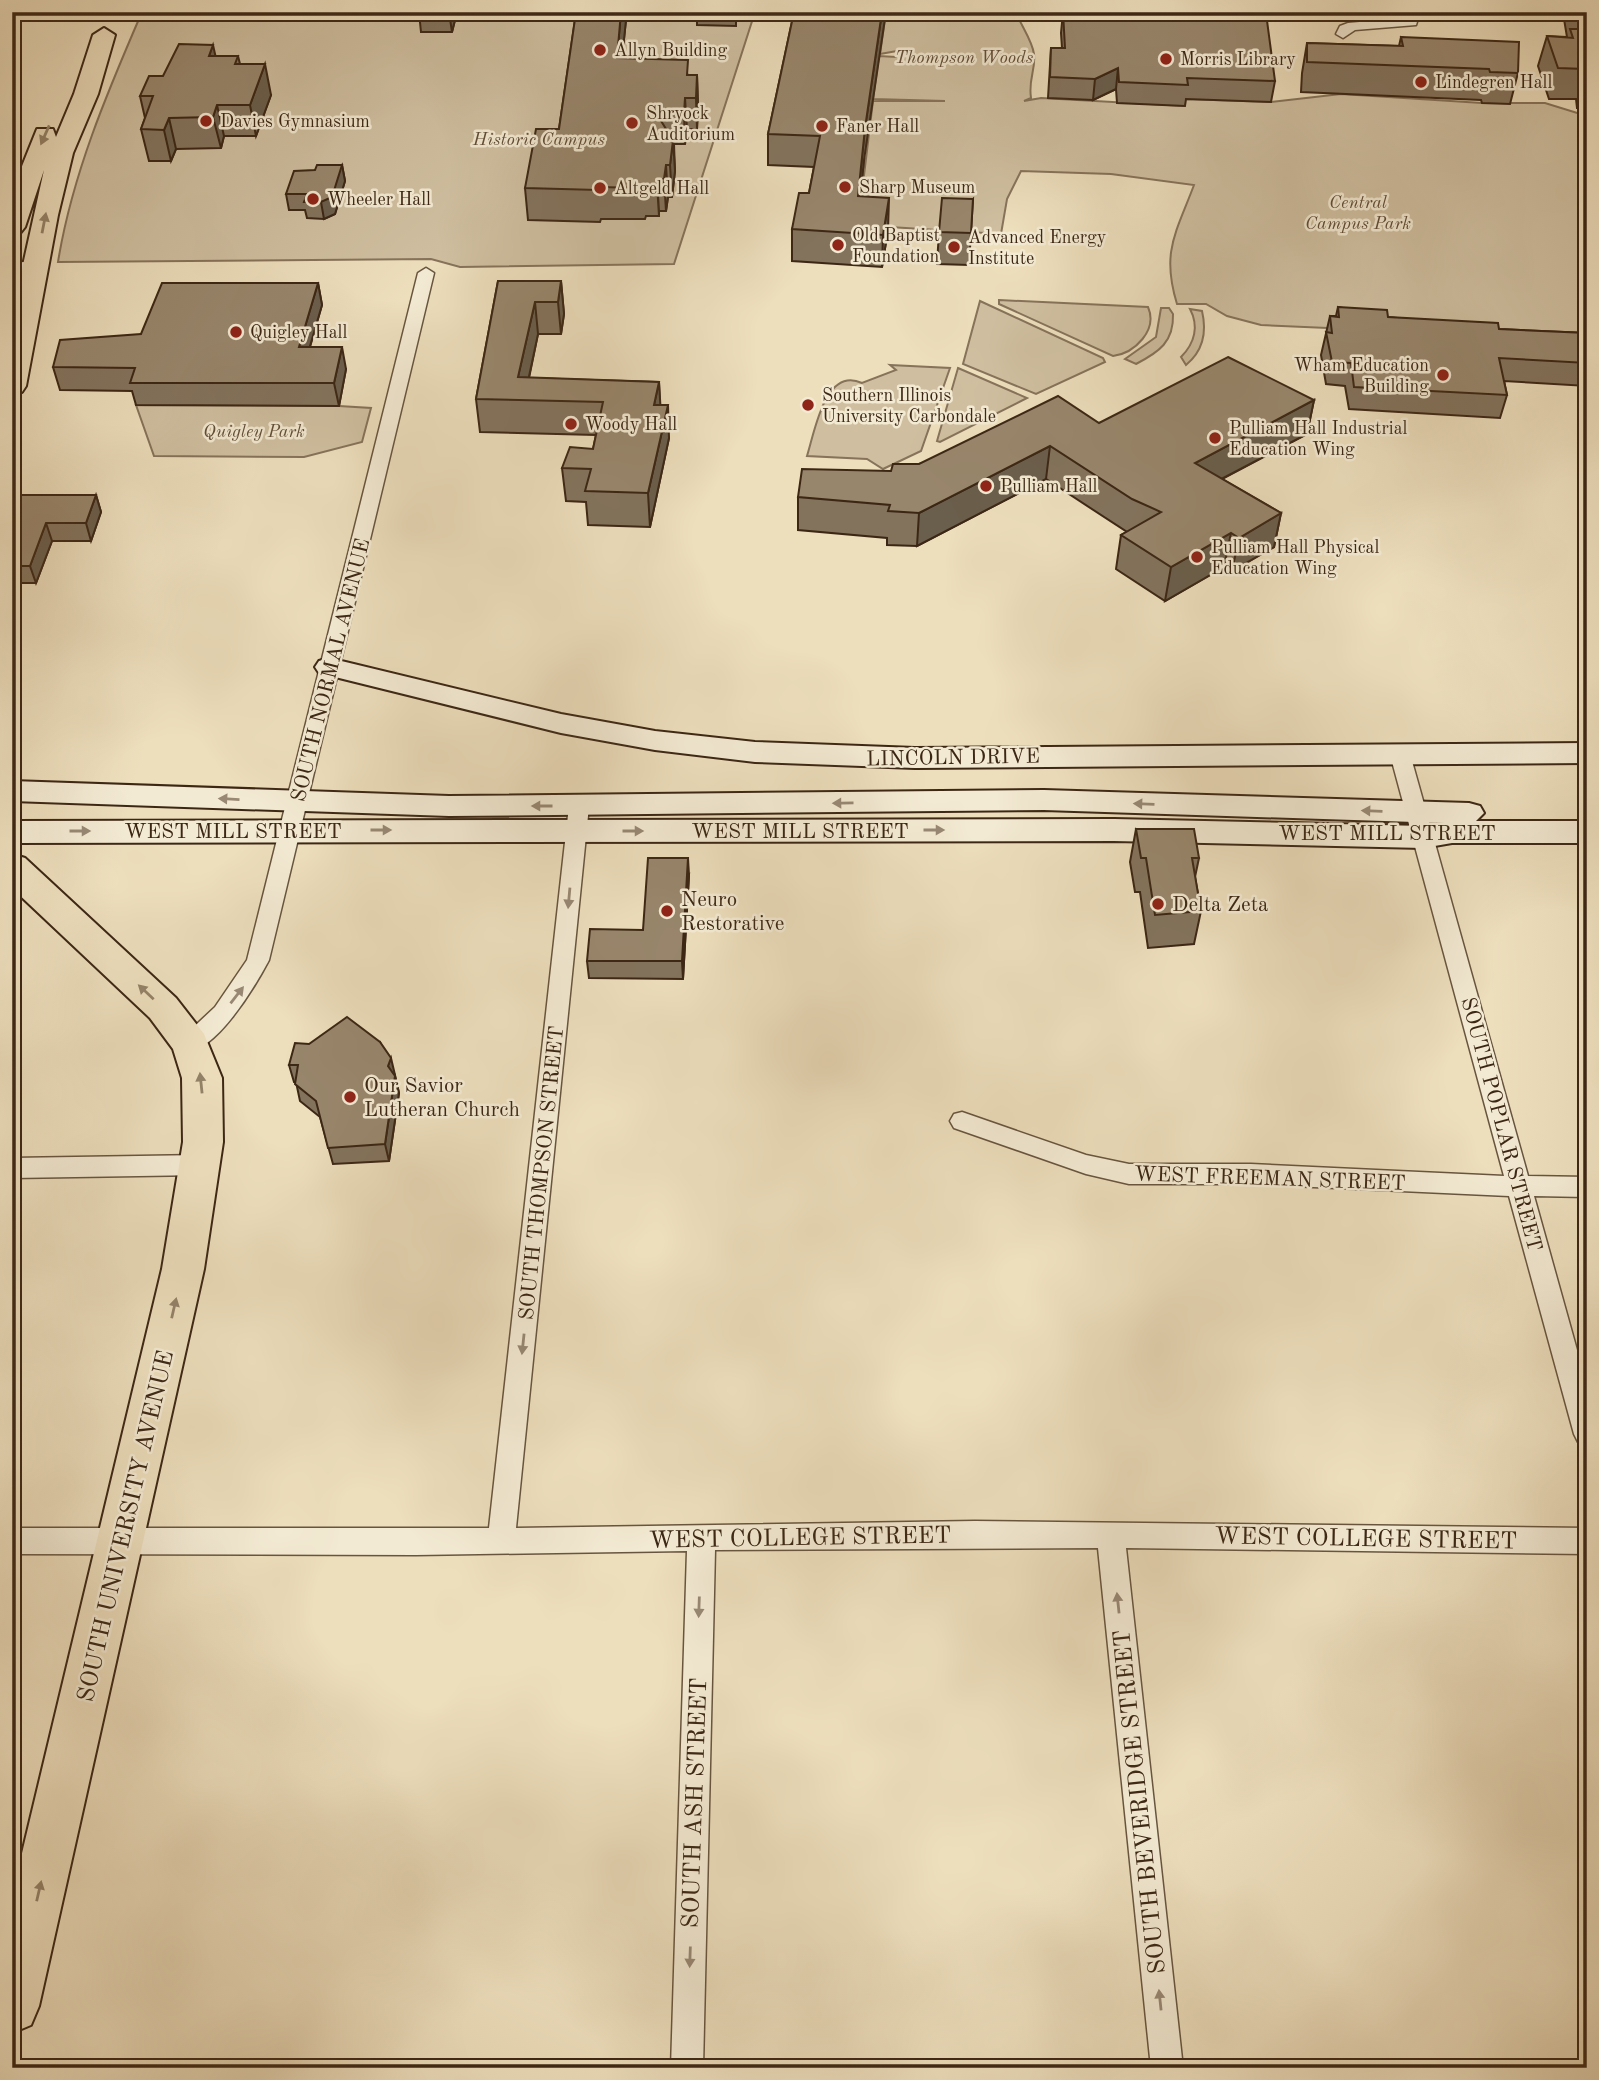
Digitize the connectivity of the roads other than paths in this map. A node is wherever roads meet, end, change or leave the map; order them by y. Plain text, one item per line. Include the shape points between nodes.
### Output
1 (116, 12) edge
2 (1414, 12) edge
3 (1343, 34) dead end
4 (104, 35) junction
5 (12, 227) edge
6 (24, 269) edge
7 (426, 273) dead end
8 (12, 386) edge
9 (329, 667) junction
10 (1587, 753) edge
11 (1400, 754) junction
12 (12, 791) edge
13 (1587, 813) edge
14 (295, 816) junction
15 (578, 818) junction
16 (1420, 825) junction
17 (12, 832) edge
18 (1587, 832) edge
19 (12, 867) edge
20 (190, 1044) junction
21 (962, 1121) dead end
22 (202, 1164) junction
23 (12, 1168) edge
24 (1519, 1187) junction
25 (1587, 1187) edge
26 (1587, 1434) edge
27 (1111, 1536) junction
28 (701, 1539) junction
29 (12, 1541) edge
30 (501, 1541) junction
31 (1587, 1541) edge
32 (122, 1542) junction
33 (12, 2006) edge
34 (687, 2068) edge
35 (1167, 2068) edge

1 - 4 highway
2 - 3 street via 1411,22 1353,26
4 -> 5 highway via 43,136
6 -> 4 highway
6 - 8 highway
7 - 9 street, SOUTH NORMAL AVENUE
9 - 11 main road, LINCOLN DRIVE via 639,737 796,756 889,760
9 - 14 street, SOUTH NORMAL AVENUE
10 - 11 main road, LINCOLN DRIVE
11 - 16 street, SOUTH POPLAR STREET
14 -> 12 main road, WEST MILL STREET
13 - 16 main road, WEST MILL STREET
14 - 15 main road, WEST MILL STREET
17 -> 14 main road, WEST MILL STREET
20 -> 14 street, SOUTH NORMAL AVENUE via 223,1013 258,960
15 - 16 main road, WEST MILL STREET via 1114,830
15 -> 30 street, SOUTH THOMPSON STREET
16 - 18 main road, WEST MILL STREET via 1452,832
16 - 24 street, SOUTH POPLAR STREET
20 -> 19 highway, SOUTH UNIVERSITY AVENUE via 163,1008
22 -> 20 highway, SOUTH UNIVERSITY AVENUE via 202,1078
21 - 24 street, WEST FREEMAN STREET via 999,1129 1040,1150 1128,1174 1253,1174
22 - 23 street
32 -> 22 highway, SOUTH UNIVERSITY AVENUE
24 - 25 street, WEST FREEMAN STREET
24 - 26 street, SOUTH POPLAR STREET
27 - 28 street, WEST COLLEGE STREET
27 - 31 street, WEST COLLEGE STREET
35 -> 27 street, SOUTH BEVERIDGE STREET
28 - 30 street, WEST COLLEGE STREET
28 -> 34 street, SOUTH ASH STREET
29 - 32 street, WEST COLLEGE STREET
30 - 32 street, WEST COLLEGE STREET
33 -> 32 highway, SOUTH UNIVERSITY AVENUE

